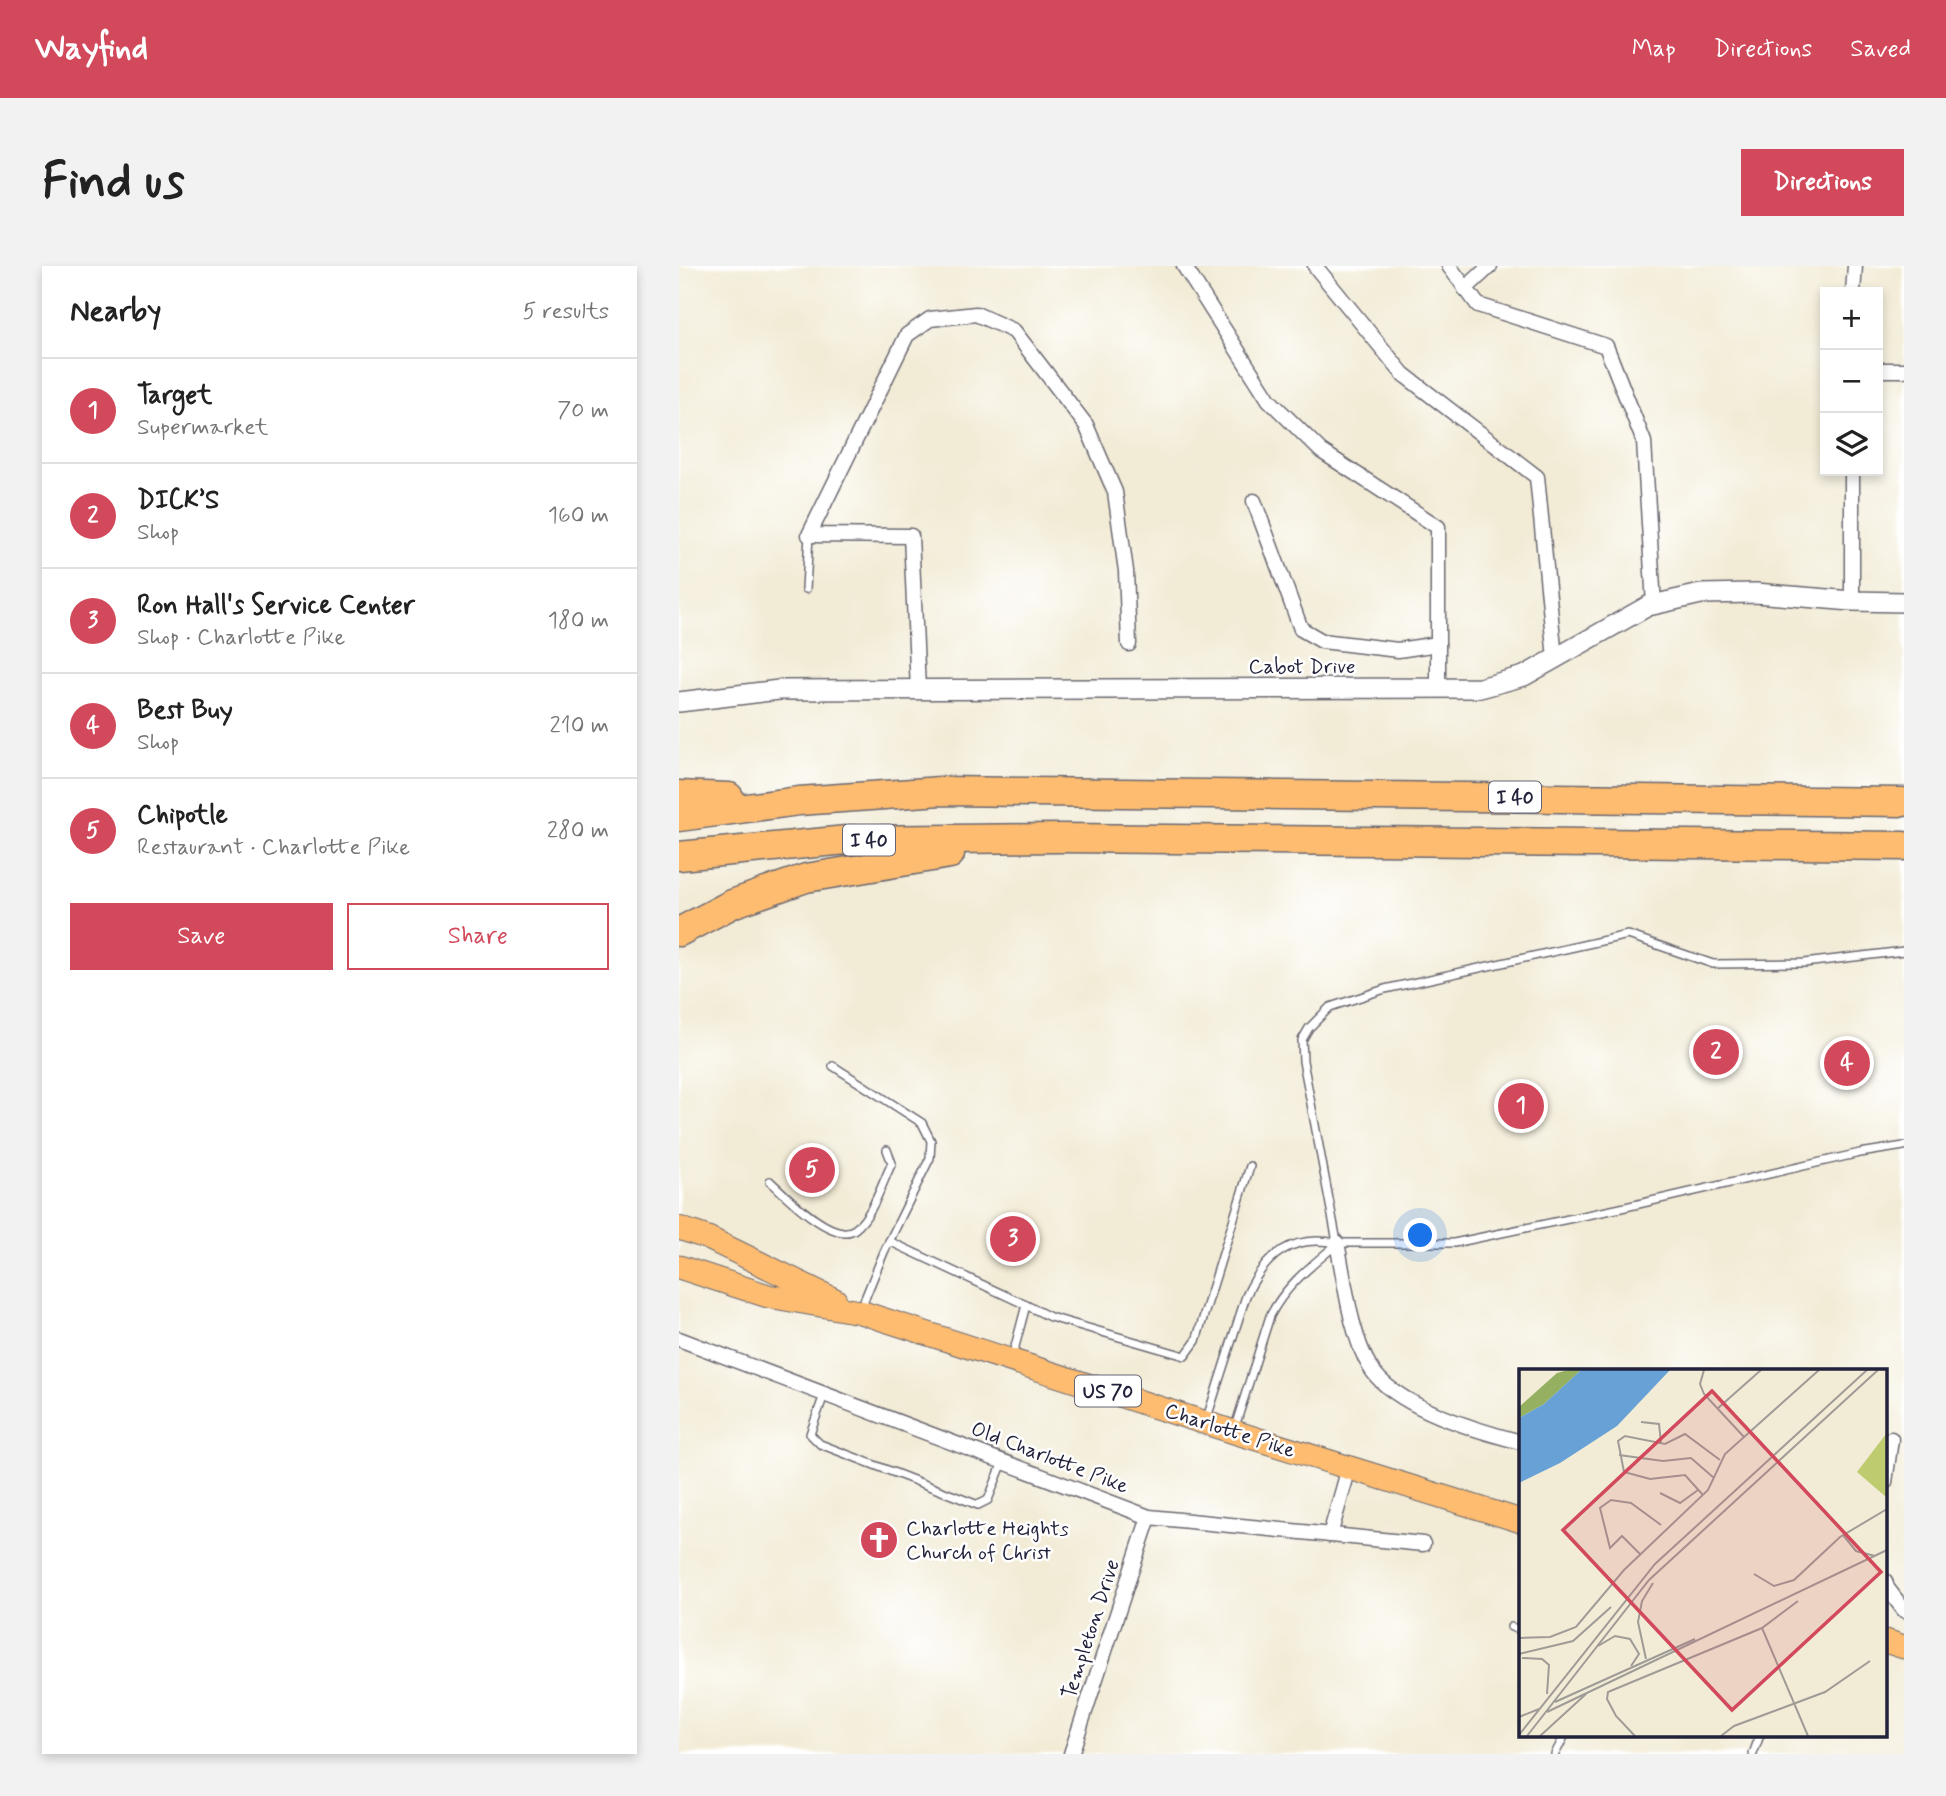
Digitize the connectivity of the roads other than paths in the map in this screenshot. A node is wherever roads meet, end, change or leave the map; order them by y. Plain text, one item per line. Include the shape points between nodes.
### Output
1 (1184, 266) edge
2 (1315, 266) edge
3 (1449, 266) edge
4 (1490, 266) edge
5 (1855, 266) edge
6 (1853, 287) edge
7 (1465, 289) junction
8 (1883, 370) edge
9 (1904, 370) edge
10 (1852, 476) edge
11 (1254, 501) dead end
12 (809, 535) junction
13 (806, 589) dead end
14 (1852, 601) junction
15 (1904, 602) edge
16 (1654, 605) junction
17 (1129, 644) dead end
18 (1438, 644) junction
19 (1555, 658) junction
20 (1438, 688) junction
21 (918, 690) junction
22 (679, 702) edge
23 (679, 795) edge
24 (799, 801) junction
25 (1904, 802) edge
26 (679, 817) edge
27 (1059, 838) junction
28 (1904, 846) edge
29 (679, 856) edge
30 (679, 932) edge
31 (1904, 951) edge
32 (833, 1066) dead end
33 (1904, 1146) edge
34 (887, 1150) dead end
35 (1250, 1166) dead end
36 (770, 1181) dead end
37 (679, 1228) edge
38 (889, 1241) junction
39 (1337, 1243) junction
40 (679, 1267) edge
41 (1026, 1305) junction
42 (860, 1312) junction
43 (679, 1339) edge
44 (1011, 1359) junction
45 (825, 1394) junction
46 (1205, 1422) junction
47 (1234, 1432) junction
48 (1893, 1439) edge
49 (1519, 1442) edge
50 (1003, 1462) junction
51 (1349, 1468) junction
52 (1887, 1471) edge
53 (1149, 1517) junction
54 (1519, 1520) edge
55 (1330, 1535) junction
56 (1423, 1544) dead end
57 (1887, 1588) edge
58 (1904, 1610) edge
59 (1511, 1627) dead end
60 (1519, 1629) edge
61 (1887, 1641) edge
62 (1904, 1647) edge
63 (1564, 1736) edge
64 (1760, 1736) edge
65 (1071, 1754) edge
66 (1555, 1754) edge
67 (1753, 1754) edge

1 - 18 street via 1269,400 1321,451 1438,527
2 - 19 street via 1403,374 1537,477
3 - 7 street
4 - 7 street
5 - 6 street
7 - 16 street via 1478,305 1606,346 1644,442
8 - 9 street
10 - 14 street
11 - 18 street via 1300,629 1322,641 1398,650
12 - 13 lane
12 - 17 street via 907,335 930,318 976,314 1014,331 1086,425 1115,492 1126,571
12 - 21 street via 911,536
14 - 15 street, Cabot Drive
14 - 16 street, Cabot Drive via 1756,593 1701,594
16 - 19 street, Cabot Drive
18 - 20 street
19 - 20 street, Cabot Drive via 1524,676 1480,688
20 - 21 street, Cabot Drive
21 - 22 street, Cabot Drive via 779,690
23 - 24 highway
24 - 25 highway, I 40 via 941,791
24 - 26 highway, I 40
27 - 28 highway, I 40
27 - 29 highway, I 40 via 847,840
27 - 30 highway via 806,878 732,904
31 - 39 lane via 1804,963 1713,964 1628,935 1385,989 1331,1007 1302,1040
32 - 38 lane via 922,1123 931,1141 930,1158
33 - 39 lane via 1454,1243
34 - 36 lane via 891,1163 865,1217 852,1231 843,1233 804,1213
35 - 41 lane via 1196,1341 1185,1356 1050,1317
37 - 42 main road, Charlotte Pike / US 70
38 - 41 lane
38 - 42 lane
39 - 46 lane via 1297,1242 1275,1255 1254,1279
39 - 47 lane via 1295,1280 1270,1316
39 - 49 street via 1361,1349 1378,1379 1442,1417
40 - 42 main road, Charlotte Pike / US 70 via 768,1296
41 - 44 lane
42 - 44 main road, Charlotte Pike / US 70
43 - 45 street, Old Charlotte Pike
44 - 46 main road, Charlotte Pike / US 70
45 - 50 street, Old Charlotte Pike
45 - 50 lane via 810,1434 820,1444 978,1506 988,1500
46 - 47 main road, Charlotte Pike / US 70
47 - 51 main road, Charlotte Pike / US 70
48 - 52 street
50 - 53 street, Old Charlotte Pike
51 - 54 main road, Charlotte Pike / US 70
51 - 55 street
53 - 55 street, Old Charlotte Pike
53 - 65 street, Templeton Drive
55 - 56 street, Old Charlotte Pike
57 - 58 street
59 - 60 lane
61 - 62 main road
63 - 66 lane
64 - 67 lane

